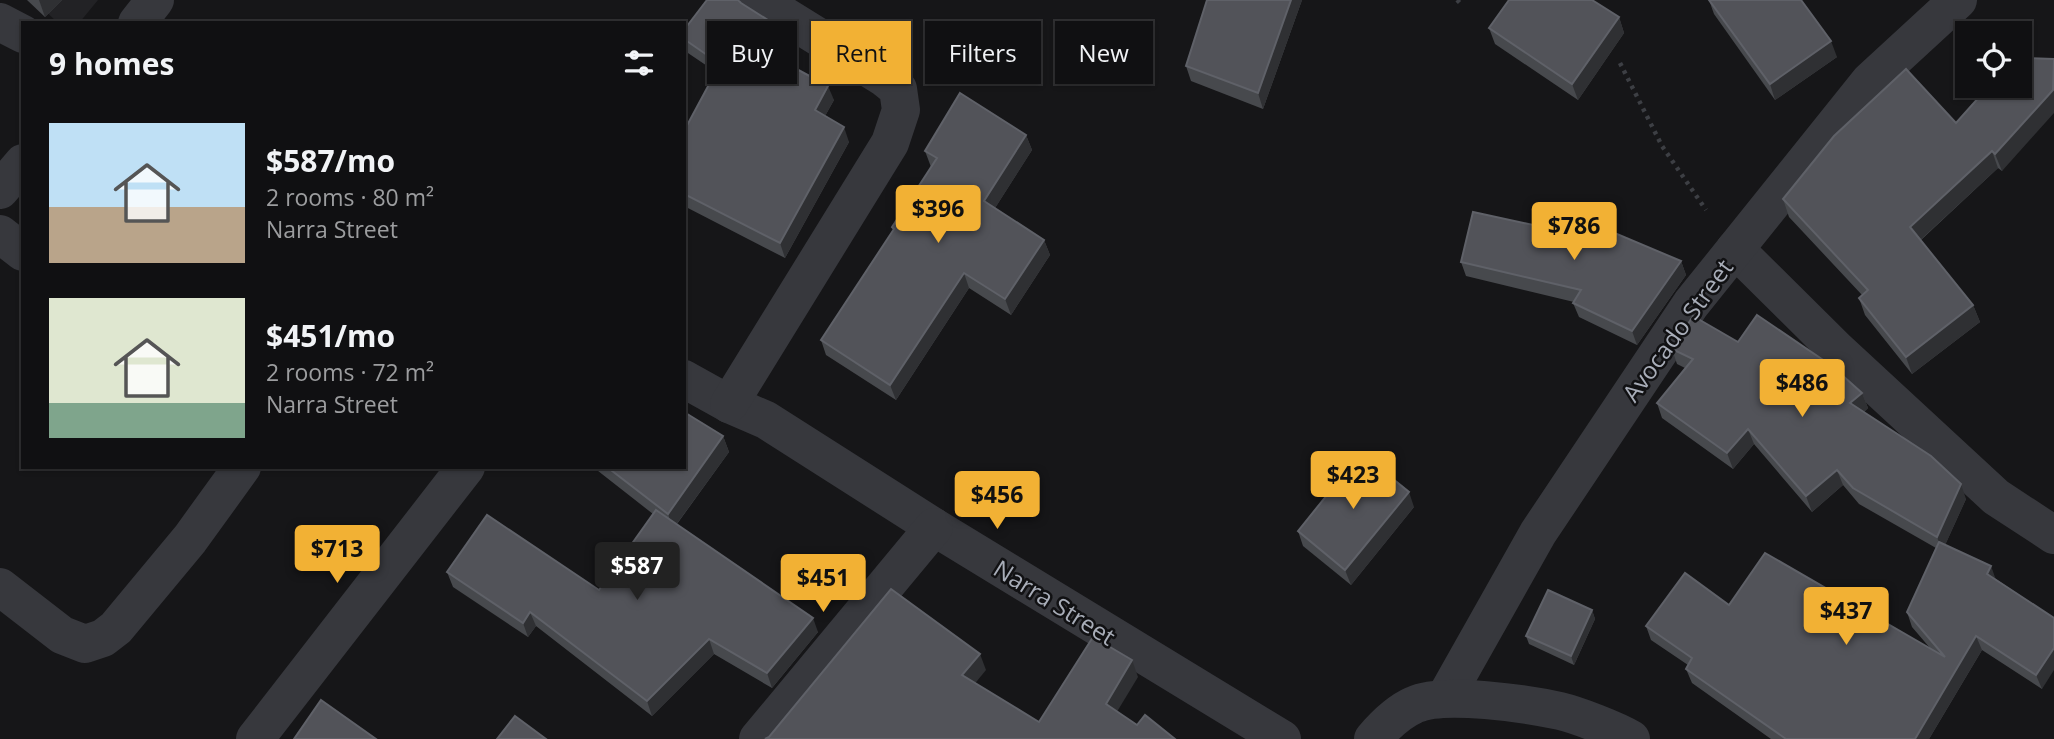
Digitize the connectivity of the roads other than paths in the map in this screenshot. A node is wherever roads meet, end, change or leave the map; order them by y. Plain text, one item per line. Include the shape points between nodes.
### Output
1 (155, 0) edge
2 (759, 0) edge
3 (1958, 0) edge
4 (139, 21) edge
5 (0, 22) edge
6 (21, 33) edge
7 (21, 165) edge
8 (0, 190) edge
9 (0, 234) edge
10 (1735, 249) junction
11 (21, 250) edge
12 (686, 380) edge
13 (729, 404) junction
14 (242, 469) edge
15 (464, 469) edge
16 (934, 527) junction
17 (2054, 536) edge
18 (0, 587) edge
19 (1446, 698) junction
20 (255, 739) edge
21 (758, 739) edge
22 (1282, 739) edge
23 (1373, 739) edge
24 (1631, 739) edge

1 - 4 street
2 - 13 street via 883,77 898,89 901,110 890,144
3 - 10 street, Avocado Street via 1870,81
5 - 6 street
7 - 8 street
9 - 11 street
10 - 17 street via 1996,497
10 - 19 street, Avocado Street via 1691,304 1538,533
12 - 13 street, Narra Street
13 - 16 street, Narra Street via 766,420
14 - 18 street via 190,539 103,638 85,644 62,635
15 - 20 street
16 - 21 street
16 - 22 street, Narra Street
19 - 23 street via 1415,704
19 - 24 street via 1562,711

